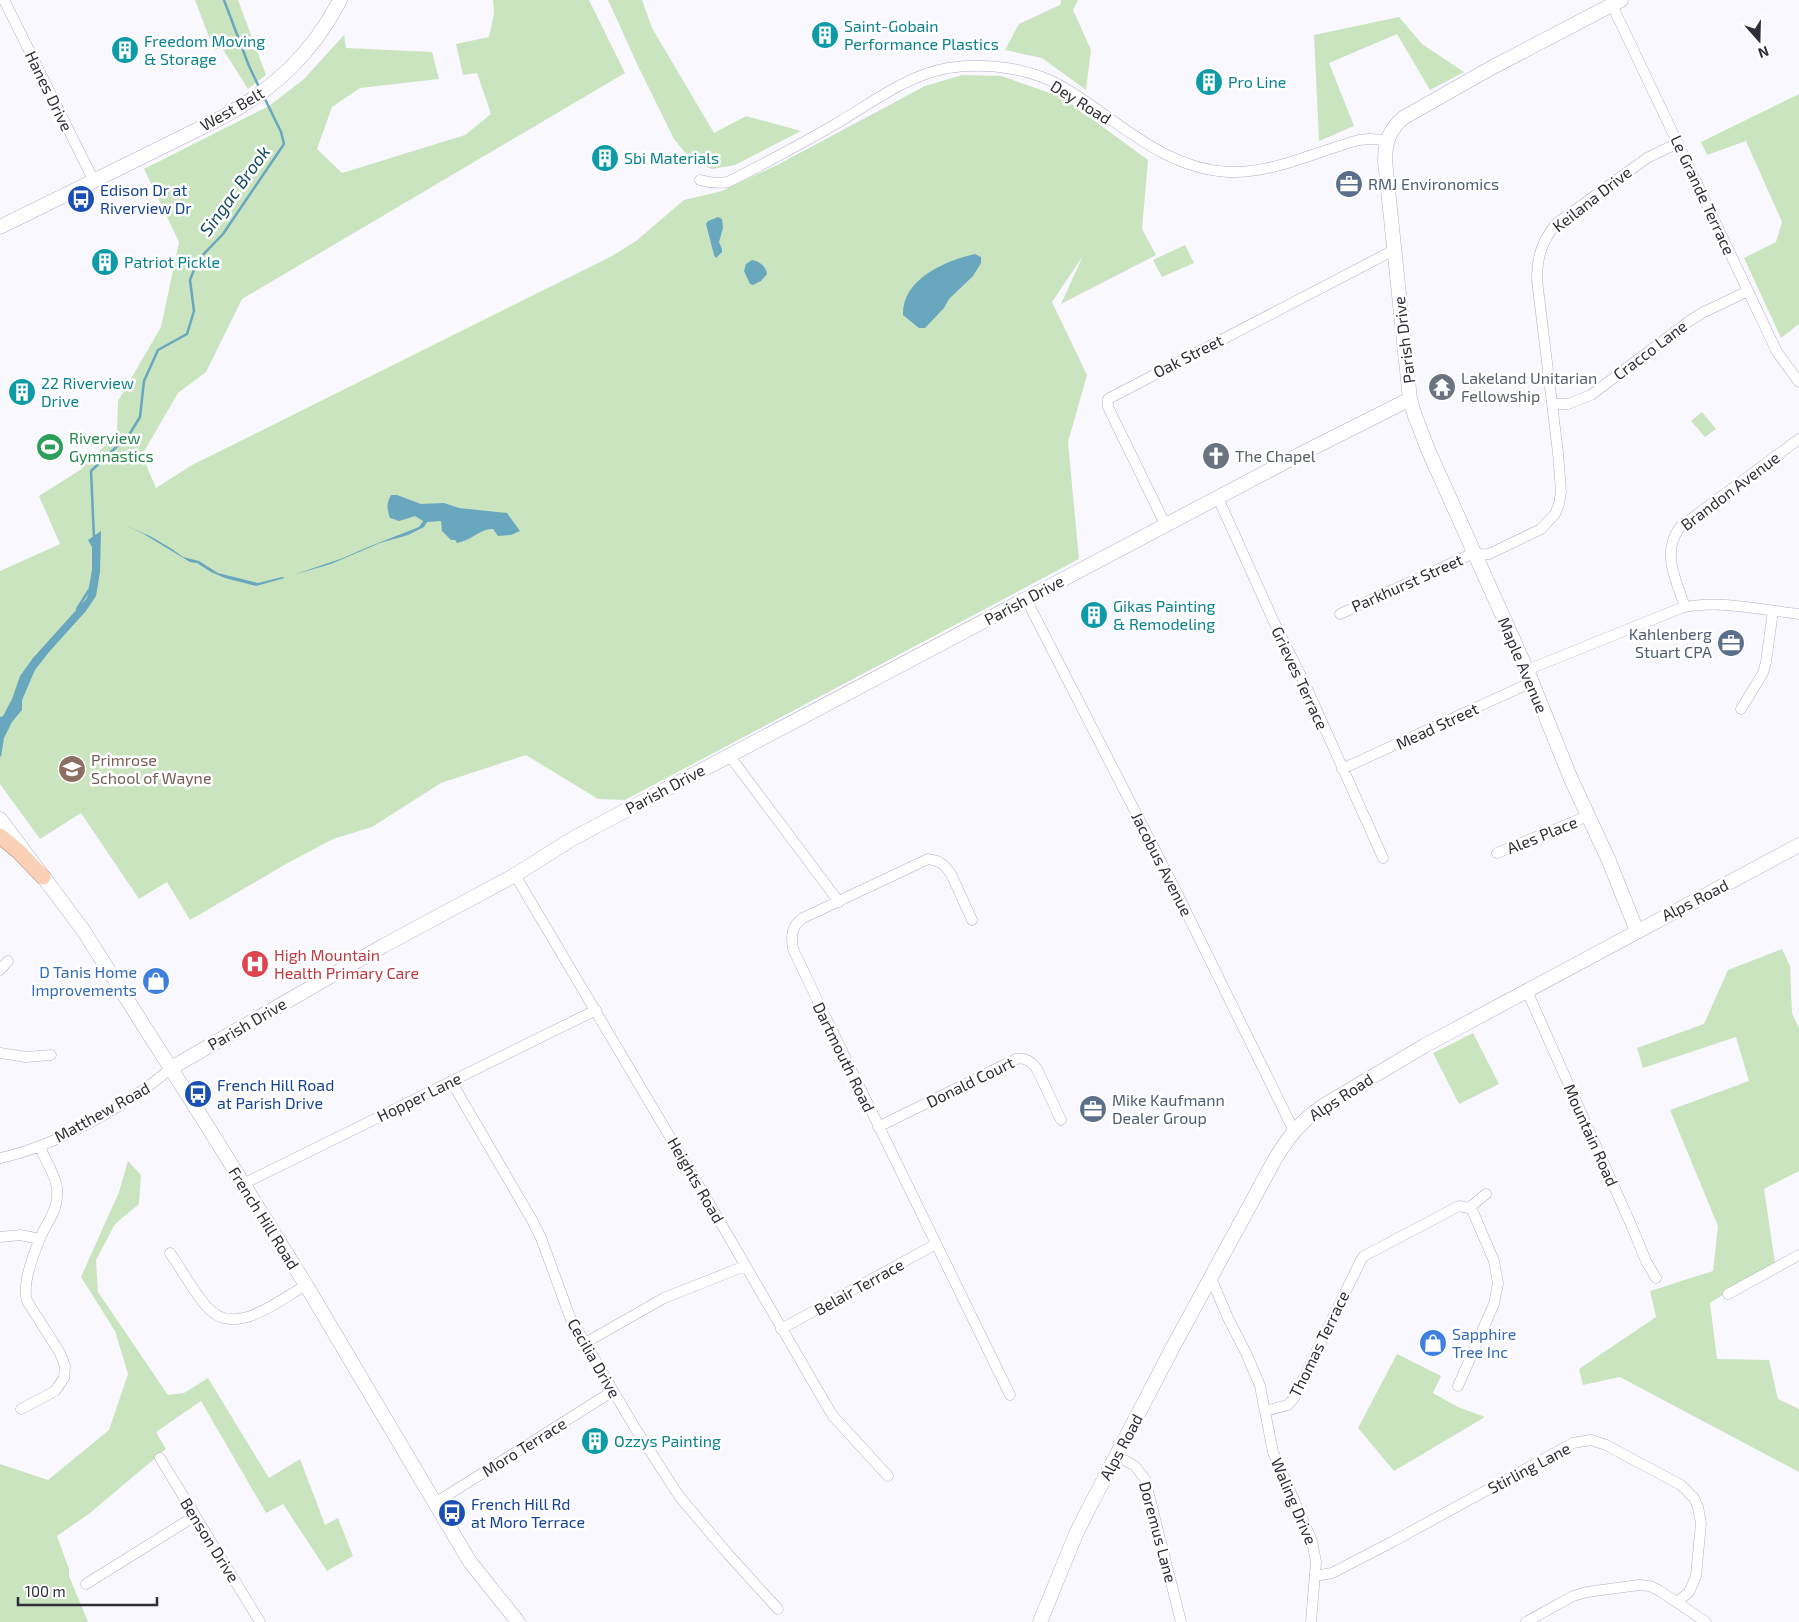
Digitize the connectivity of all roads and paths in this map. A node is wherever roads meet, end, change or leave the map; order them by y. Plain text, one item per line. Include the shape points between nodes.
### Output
1 (4, 0) edge
2 (340, 0) edge
3 (1616, 2) edge
4 (1387, 140) junction
5 (1678, 143) junction
6 (700, 180) dead end
7 (94, 181) junction
8 (0, 227) edge
9 (1394, 250) junction
10 (1748, 291) junction
11 (1799, 382) edge
12 (1410, 399) junction
13 (1552, 404) junction
14 (1799, 440) edge
15 (1218, 498) junction
16 (1166, 526) junction
17 (1476, 555) junction
18 (1026, 599) junction
19 (1685, 607) junction
20 (1773, 611) junction
21 (1340, 614) dead end
22 (1799, 614) edge
23 (1529, 676) junction
24 (1741, 709) dead end
25 (729, 755) junction
26 (1342, 769) junction
27 (1588, 816) junction
28 (0, 819) edge
29 (0, 836) edge
30 (1799, 846) edge
31 (1497, 853) dead end
32 (1383, 858) dead end
33 (515, 875) junction
34 (43, 877) junction
35 (839, 902) junction
36 (972, 920) dead end
37 (1637, 931) junction
38 (8, 960) dead end
39 (0, 970) edge
40 (1527, 991) junction
41 (596, 1010) junction
42 (0, 1053) edge
43 (51, 1055) dead end
44 (171, 1068) junction
45 (451, 1081) junction
46 (1061, 1120) dead end
47 (878, 1127) junction
48 (1294, 1131) junction
49 (39, 1146) junction
50 (0, 1158) edge
51 (243, 1184) junction
52 (1486, 1194) dead end
53 (1469, 1208) junction
54 (0, 1237) edge
55 (40, 1239) junction
56 (936, 1244) junction
57 (170, 1253) dead end
58 (1799, 1255) edge
59 (745, 1266) junction
60 (1211, 1278) junction
61 (1656, 1278) dead end
62 (306, 1285) junction
63 (1728, 1294) dead end
64 (781, 1329) junction
65 (585, 1343) junction
66 (1458, 1386) dead end
67 (613, 1391) junction
68 (1010, 1395) dead end
69 (21, 1409) dead end
70 (1265, 1411) junction
71 (1117, 1456) junction
72 (160, 1458) dead end
73 (888, 1476) dead end
74 (435, 1503) junction
75 (195, 1516) junction
76 (1315, 1576) junction
77 (86, 1584) dead end
78 (1677, 1602) junction
79 (778, 1609) dead end
80 (516, 1621) edge
81 (259, 1622) edge
82 (1040, 1622) edge
83 (1181, 1622) edge
84 (1311, 1622) edge
85 (1526, 1622) edge
86 (1706, 1622) edge

1 - 7 street, Hanes Drive
2 - 7 main road, West Belt via 308,50 272,86 221,118
3 - 4 main road via 1412,112 1396,124
3 - 5 street, Le Grande Terrace
4 - 6 street, Dey Road via 1359,140 1265,168 1228,172 1209,169 1177,160 1152,148 1070,91 1043,78 1002,67 967,66 934,71 915,78 804,143 728,182 718,184
4 - 9 main road, Parish Drive via 1385,161
5 - 10 street, Le Grande Terrace
5 - 13 street, Keilana Drive via 1631,168 1557,223 1544,242 1539,253 1537,280
7 - 8 main road, West Belt
9 - 12 main road, Parish Drive
9 - 16 street, Oak Street via 1108,398 1108,407
10 - 11 street, Le Grande Terrace via 1777,352
10 - 13 street, Cracco Lane via 1688,322 1591,395 1568,404
12 - 15 main road, Parish Drive
12 - 17 main road, Maple Avenue via 1429,452
13 - 17 street, Keilana Drive via 1561,492 1554,514 1549,523 1536,532 1488,554
14 - 19 street, Brandon Avenue via 1675,534 1670,563
15 - 16 main road, Parish Drive
15 - 26 street, Grieves Terrace
16 - 18 main road, Parish Drive
17 - 21 street, Parkhurst Street
17 - 23 main road, Maple Avenue
18 - 25 main road, Parish Drive
18 - 48 street, Jacobus Avenue via 1176,891
19 - 20 street, Mead Street via 1704,604
19 - 23 street, Mead Street
20 - 22 street, Mead Street
20 - 24 street via 1763,673
23 - 26 street, Mead Street
23 - 27 main road, Maple Avenue
25 - 33 main road, Parish Drive via 572,839
25 - 35 street
26 - 32 street, Grieves Terrace
27 - 31 street, Ales Place
27 - 37 main road, Maple Avenue
28 - 34 main road, French Hill Road
29 - 34 main road
30 - 37 main road, Alps Road
33 - 41 street, Heights Road
33 - 44 main road, Parish Drive via 383,946
34 - 44 main road, French Hill Road via 83,930
35 - 36 street via 924,860 934,860 951,874
35 - 47 street, Dartmouth Road via 798,921 792,931 792,944
37 - 40 main road, Alps Road
38 - 39 street
40 - 48 main road, Alps Road via 1424,1046 1324,1106
40 - 61 street, Mountain Road
41 - 45 street, Hopper Lane
41 - 59 street, Heights Road
42 - 43 street via 26,1057
44 - 49 street, Matthew Road via 156,1081 82,1127
44 - 51 main road, French Hill Road
45 - 51 street, Hopper Lane
45 - 65 street, Cecilia Drive via 541,1238 570,1317
46 - 47 street, Donald Court via 1037,1069 1021,1058
47 - 56 street, Dartmouth Road
48 - 60 main road, Alps Road via 1275,1159
49 - 50 street, Matthew Road
49 - 55 street via 57,1187 57,1207
51 - 62 main road, French Hill Road
52 - 53 street, Thomas Terrace
53 - 66 street via 1494,1261 1498,1283 1494,1304
53 - 70 street, Thomas Terrace via 1459,1206 1364,1256 1294,1398 1288,1405
54 - 55 street via 20,1235
55 - 69 street via 25,1283 25,1293 60,1353 65,1366 64,1378 55,1391
56 - 64 street, Belair Terrace
56 - 68 street, Dartmouth Road
57 - 62 street via 207,1308 231,1320 244,1319 259,1312
58 - 63 street
59 - 64 street, Heights Road
59 - 65 street via 664,1298
60 - 70 street, Thomas Terrace via 1253,1370
60 - 71 main road, Alps Road
62 - 74 main road, French Hill Road
64 - 73 street, Heights Road via 833,1416
65 - 67 street, Cecilia Drive
67 - 74 street, Moro Terrace
67 - 79 street, Cecilia Drive via 679,1496
70 - 76 street, Waling Drive via 1273,1452 1312,1540
71 - 82 main road, Alps Road via 1076,1534
71 - 83 street, Doremus Lane via 1135,1466 1145,1479
72 - 75 street, Benson Drive
74 - 80 main road, French Hill Road via 470,1562
75 - 77 street
75 - 81 street, Benson Drive
76 - 78 street, Stirling Lane via 1332,1573 1573,1443 1591,1440 1681,1485 1694,1498 1701,1523 1696,1576 1689,1592
76 - 84 street, Waling Drive
78 - 85 street via 1650,1586 1639,1585 1574,1596
78 - 86 street

